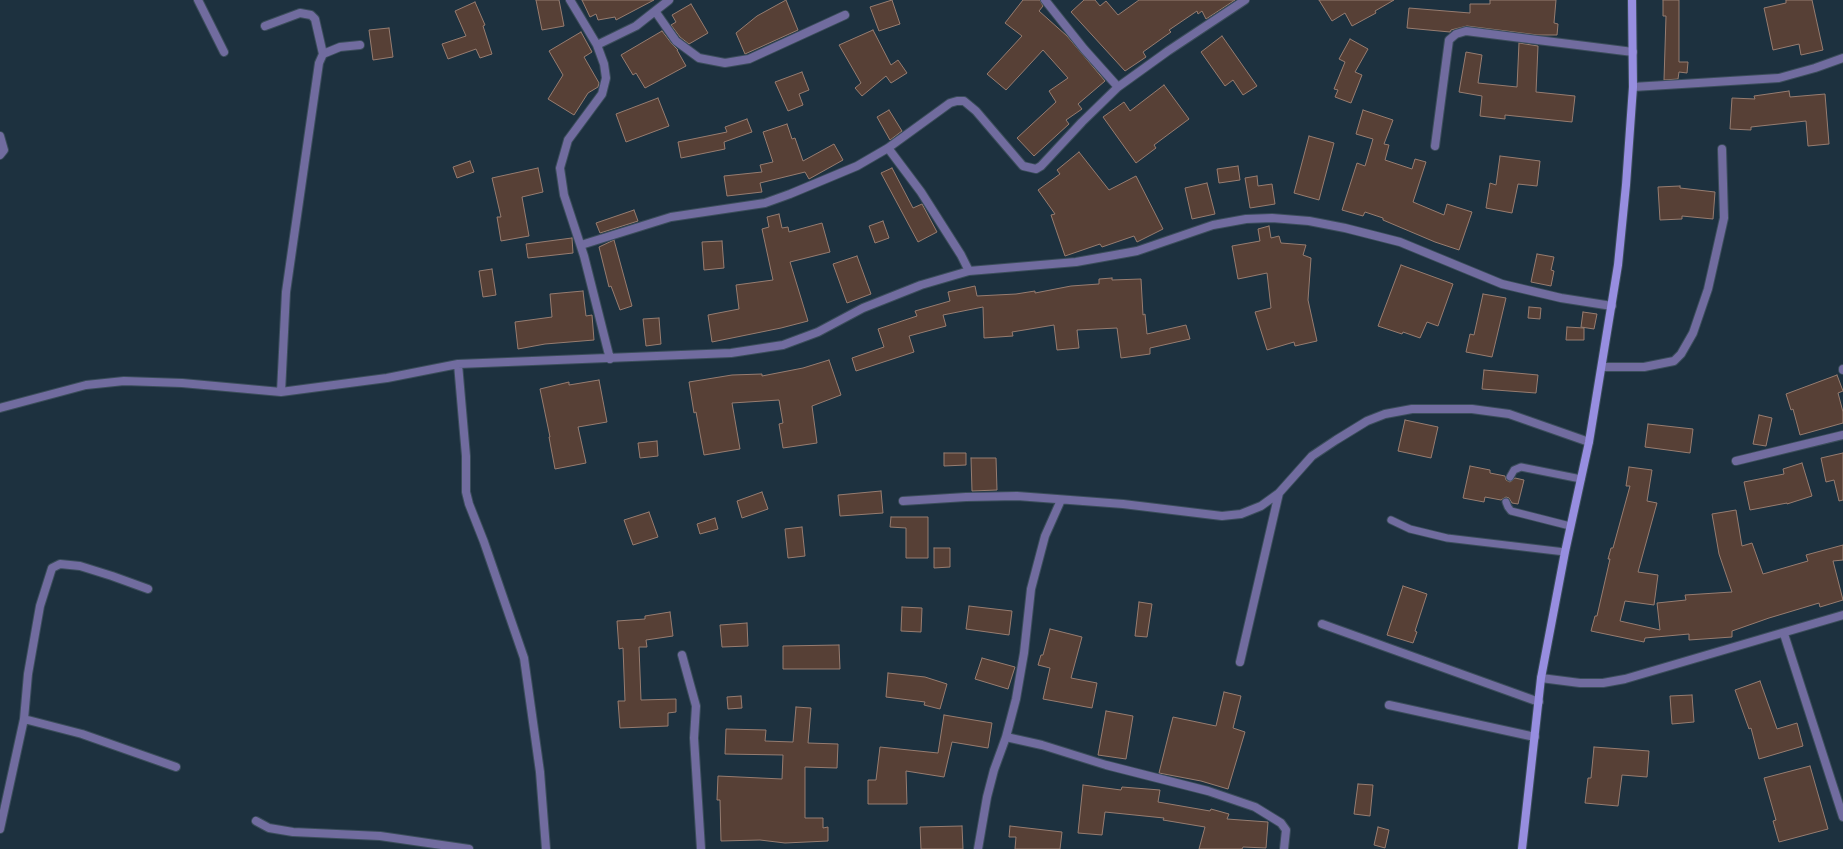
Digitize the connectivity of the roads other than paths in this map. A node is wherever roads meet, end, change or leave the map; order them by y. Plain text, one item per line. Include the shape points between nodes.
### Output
1 (198, 0) edge
2 (570, 0) edge
3 (669, 0) edge
4 (1045, 0) edge
5 (1244, 0) edge
6 (1632, 0) edge
7 (655, 11) junction
8 (846, 15) dead end
9 (265, 26) dead end
10 (360, 45) dead end
11 (597, 45) junction
12 (224, 52) dead end
13 (1633, 52) junction
14 (323, 54) junction
15 (1843, 58) edge
16 (1118, 87) junction
17 (1633, 88) junction
18 (0, 136) edge
19 (1435, 146) dead end
20 (888, 148) junction
21 (1722, 148) dead end
22 (0, 155) edge
23 (581, 245) junction
24 (969, 271) junction
25 (1612, 306) junction
26 (610, 359) junction
27 (458, 364) junction
28 (1602, 366) junction
29 (281, 392) junction
30 (0, 408) edge
31 (1843, 435) edge
32 (1589, 442) junction
33 (1736, 462) dead end
34 (1510, 477) dead end
35 (1581, 479) junction
36 (1279, 494) junction
37 (1061, 500) junction
38 (903, 501) dead end
39 (1506, 502) dead end
40 (1391, 520) dead end
41 (1570, 526) junction
42 (1565, 552) junction
43 (148, 590) dead end
44 (1843, 615) edge
45 (1322, 624) dead end
46 (1784, 634) junction
47 (682, 656) dead end
48 (1240, 662) dead end
49 (1541, 678) junction
50 (1539, 702) junction
51 (1389, 705) dead end
52 (24, 719) junction
53 (1006, 737) junction
54 (1535, 737) junction
55 (176, 767) dead end
56 (1840, 797) edge
57 (1843, 817) edge
58 (256, 821) dead end
59 (0, 829) edge
60 (469, 849) edge
61 (546, 849) edge
62 (701, 849) edge
63 (978, 849) edge
64 (1284, 849) edge
65 (1522, 849) edge

1 - 12 street
2 - 11 street
3 - 7 street
4 - 16 street
5 - 16 street
6 - 13 main road
7 - 8 street via 676,41 699,58 725,63 750,59
7 - 11 street via 636,26
9 - 14 street via 300,13 311,15 315,19
10 - 14 street via 340,47
11 - 23 street via 606,78 602,94 568,140 560,168 564,195
13 - 17 main road
13 - 19 street via 1466,31 1456,34 1450,40
14 - 29 street via 319,63 286,292
15 - 17 street via 1778,78
16 - 20 street via 1036,169 1023,166 976,111 964,101 950,103
17 - 25 main road via 1626,185
18 - 22 street via 4,150
20 - 23 street via 842,174 765,203 671,217
20 - 24 street via 921,192
21 - 28 street via 1724,218 1708,289 1693,333 1681,354 1674,360 1644,367
23 - 26 street
24 - 25 street via 1084,261 1137,251 1213,225 1246,219 1272,218 1308,221 1400,242 1502,284 1561,298
24 - 26 street via 870,305 818,332 783,345 731,353
25 - 28 main road
26 - 27 street
27 - 29 street via 387,378
27 - 61 street via 466,456 466,492 524,658 540,772
28 - 32 main road
29 - 30 street via 182,383 124,381 86,385
31 - 33 street
32 - 35 main road
32 - 36 street via 1509,414 1472,409 1405,410 1367,421 1336,440 1312,456
34 - 35 lane via 1514,470 1521,467
35 - 41 main road
36 - 37 street via 1261,506 1241,514 1222,516 1123,504
36 - 48 street
37 - 38 street via 1017,496
37 - 53 street via 1045,536 1031,590 1024,653
39 - 41 lane via 1511,511
40 - 42 lane via 1410,529 1448,538
41 - 42 main road
42 - 49 main road
43 - 52 street via 80,566 60,564 52,568 40,606 28,674
44 - 46 street
45 - 50 street
46 - 49 street via 1603,683
46 - 56 street
47 - 62 street via 696,706 694,738
49 - 50 main road
50 - 54 main road
51 - 54 street
52 - 55 street via 82,734
52 - 59 street
53 - 63 street via 987,797
53 - 64 street via 1042,745 1255,807 1281,823 1286,830
54 - 65 main road
56 - 57 street
58 - 60 street via 269,828 293,832 380,836

